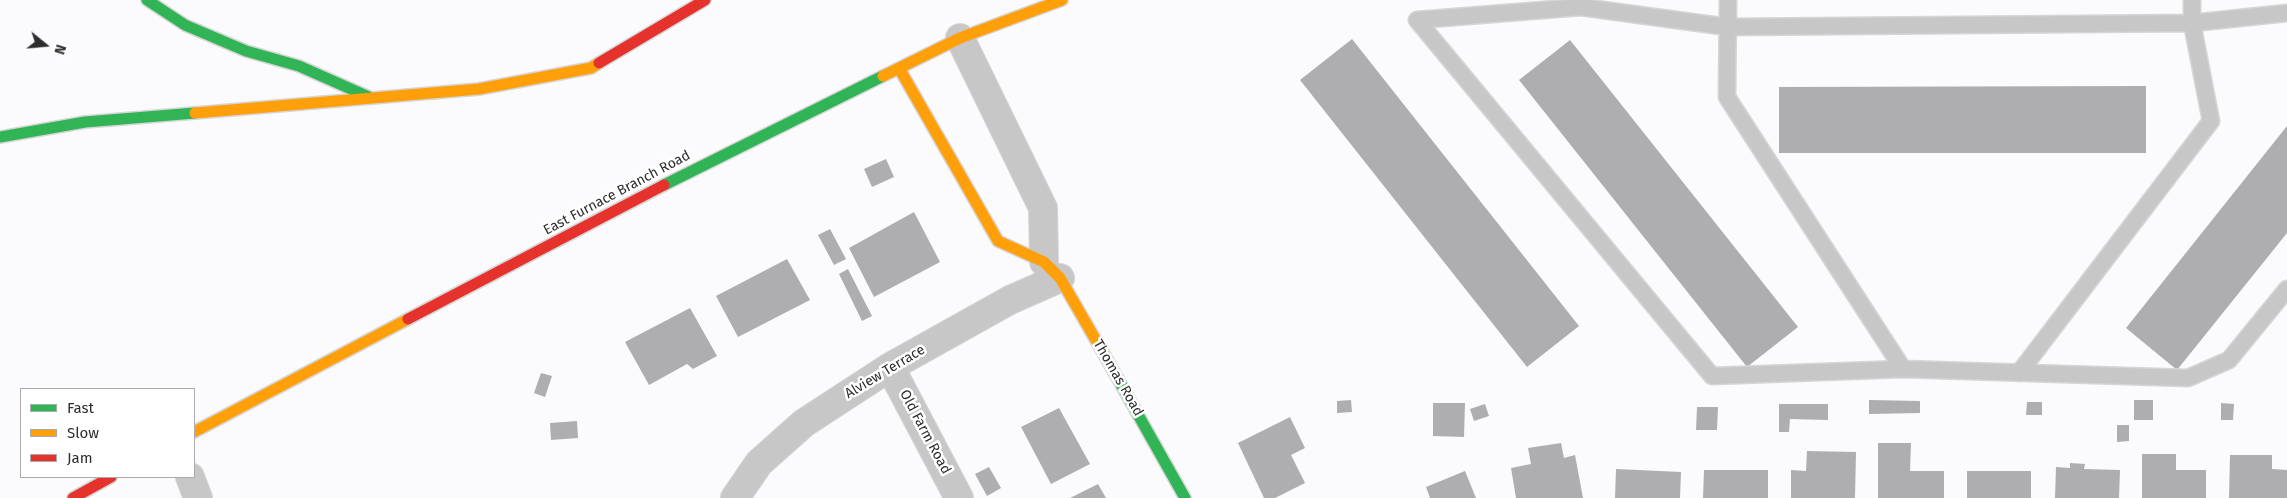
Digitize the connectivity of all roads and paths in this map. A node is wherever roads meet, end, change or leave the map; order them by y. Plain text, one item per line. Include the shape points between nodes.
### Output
1 (147, 0) edge
2 (705, 0) edge
3 (1062, 0) edge
4 (1728, 0) edge
5 (2192, 0) edge
6 (2287, 13) edge
7 (2192, 24) junction
8 (1728, 27) junction
9 (960, 38) junction
10 (899, 68) junction
11 (372, 99) junction
12 (0, 137) edge
13 (1052, 270) junction
14 (2287, 289) edge
15 (890, 366) junction
16 (1903, 369) junction
17 (2019, 373) junction
18 (195, 431) edge
19 (109, 478) edge
20 (190, 478) edge
21 (73, 498) edge
22 (198, 498) edge
23 (735, 498) edge
24 (959, 498) edge
25 (1186, 498) edge

1 - 11 main road via 184,25 246,51 298,66
2 - 11 main road via 591,68 479,89
3 - 9 main road, East Furnace Branch Road
4 - 8 lane
5 - 7 lane
6 - 7 lane
7 - 8 lane
7 - 17 lane via 2211,121
8 - 16 lane via 1727,97
8 - 16 lane via 1581,7 1418,20 1712,376
9 - 10 main road, East Furnace Branch Road
9 - 13 street, Thomas Road via 1043,208
10 - 13 main road via 998,241
10 - 18 main road, East Furnace Branch Road via 704,164
11 - 12 main road via 85,122
13 - 15 street, Alview Terrace via 1010,300
13 - 25 main road, Thomas Road
14 - 17 lane via 2229,360 2188,378
15 - 23 street, Alview Terrace via 804,423 759,463
15 - 24 street, Old Farm Road
16 - 17 lane
19 - 21 main road
20 - 22 street

